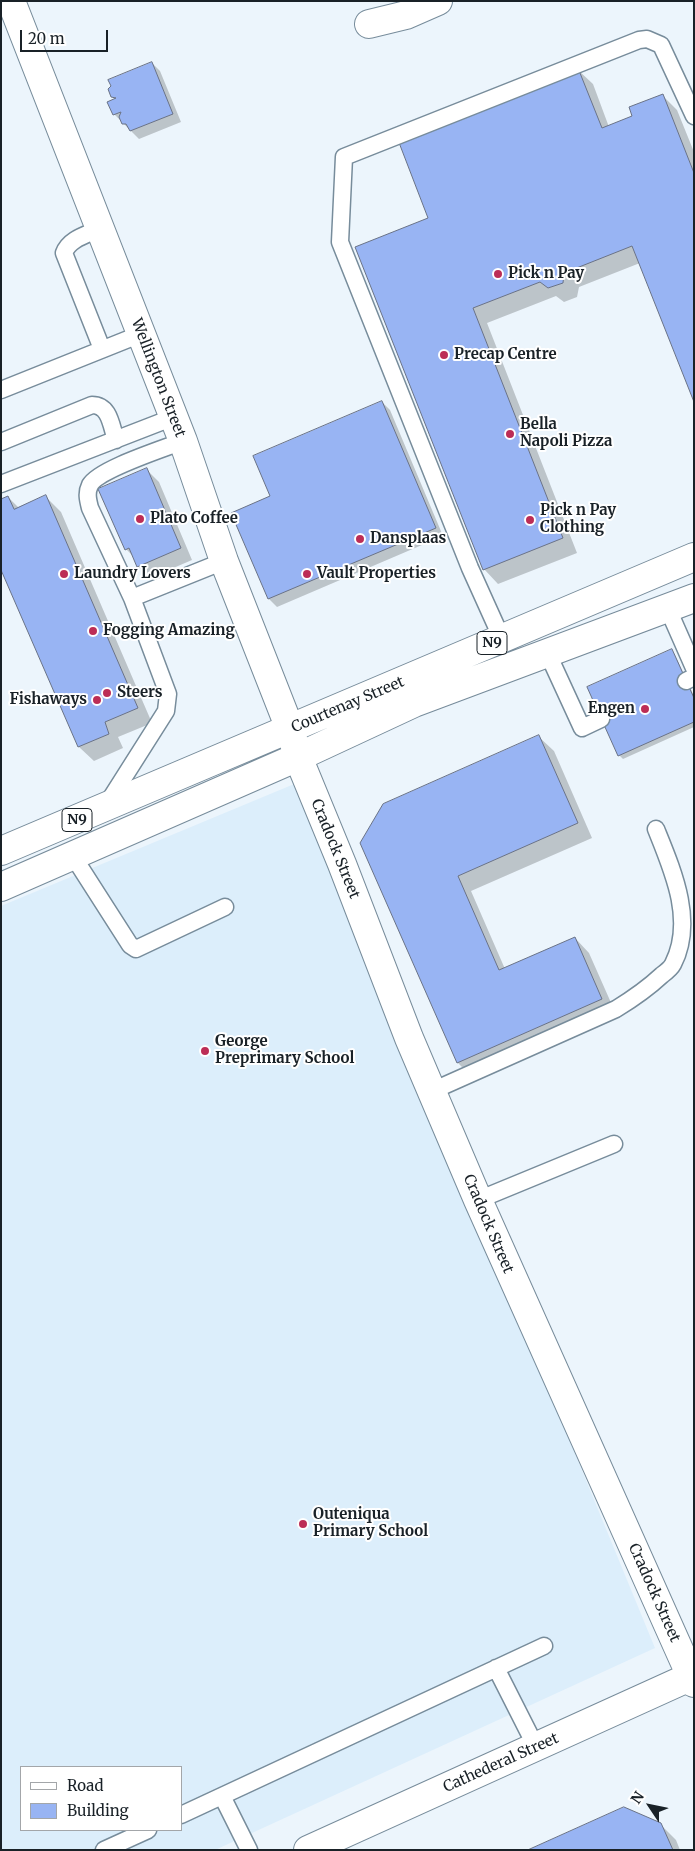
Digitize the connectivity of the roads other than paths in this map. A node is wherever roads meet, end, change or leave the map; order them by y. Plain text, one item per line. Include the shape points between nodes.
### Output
1 (12, 1) edge
2 (438, 1) edge
3 (368, 24) dead end
4 (694, 116) edge
5 (100, 229) junction
6 (141, 334) junction
7 (102, 349) junction
8 (1, 390) edge
9 (178, 429) junction
10 (116, 440) junction
11 (1, 442) edge
12 (1, 484) edge
13 (694, 557) edge
14 (224, 561) junction
15 (132, 598) junction
16 (694, 598) edge
17 (668, 609) junction
18 (502, 639) junction
19 (548, 654) junction
20 (691, 675) edge
21 (601, 719) dead end
22 (290, 729) junction
23 (298, 757) junction
24 (104, 808) junction
25 (656, 829) dead end
26 (1, 852) edge
27 (73, 856) junction
28 (1, 887) edge
29 (225, 907) dead end
30 (432, 1091) junction
31 (614, 1144) dead end
32 (478, 1200) junction
33 (544, 1646) dead end
34 (496, 1668) junction
35 (693, 1678) edge
36 (536, 1747) junction
37 (222, 1796) junction
38 (182, 1815) edge
39 (146, 1831) edge
40 (104, 1850) edge
41 (249, 1850) edge
42 (308, 1850) edge

1 - 5 main road, Wellington Street
2 - 3 main road via 406,15
4 - 18 lane via 661,45 647,39 344,156 340,242 470,568
5 - 6 main road, Wellington Street
5 - 7 lane via 74,240 66,246 64,253
6 - 7 lane
6 - 9 main road, Wellington Street
7 - 8 lane
9 - 10 lane
9 - 14 main road, Wellington Street
9 - 15 lane via 103,473 89,487 90,508
10 - 11 lane via 105,409 92,405
10 - 12 lane
13 - 18 main road, Courtenay Street / N9
14 - 15 lane
14 - 22 main road, Wellington Street
15 - 24 lane via 168,694 168,702 166,711
16 - 17 main road, Courtenay Street / N9
17 - 19 main road, Courtenay Street / N9
17 - 20 lane
18 - 22 main road, Courtenay Street / N9
19 - 21 lane via 582,728
19 - 23 main road, Courtenay Street / N9 via 414,704
22 - 23 main road, Wellington Street
22 - 24 main road, Courtenay Street / N9
23 - 27 main road, Courtenay Street / N9
23 - 30 main road, Cradock Street
24 - 26 main road, Courtenay Street / N9
25 - 30 lane via 685,910 684,940 673,965 644,992 616,1009
27 - 28 main road, Courtenay Street / N9
27 - 29 lane via 130,945 136,949
30 - 32 main road, Cradock Street
31 - 32 lane
32 - 35 main road, Cradock Street
33 - 34 lane
34 - 36 lane
34 - 37 lane
35 - 36 main road, Cathederal Street
36 - 42 main road, Cathederal Street
37 - 38 lane
37 - 41 lane
39 - 40 lane

